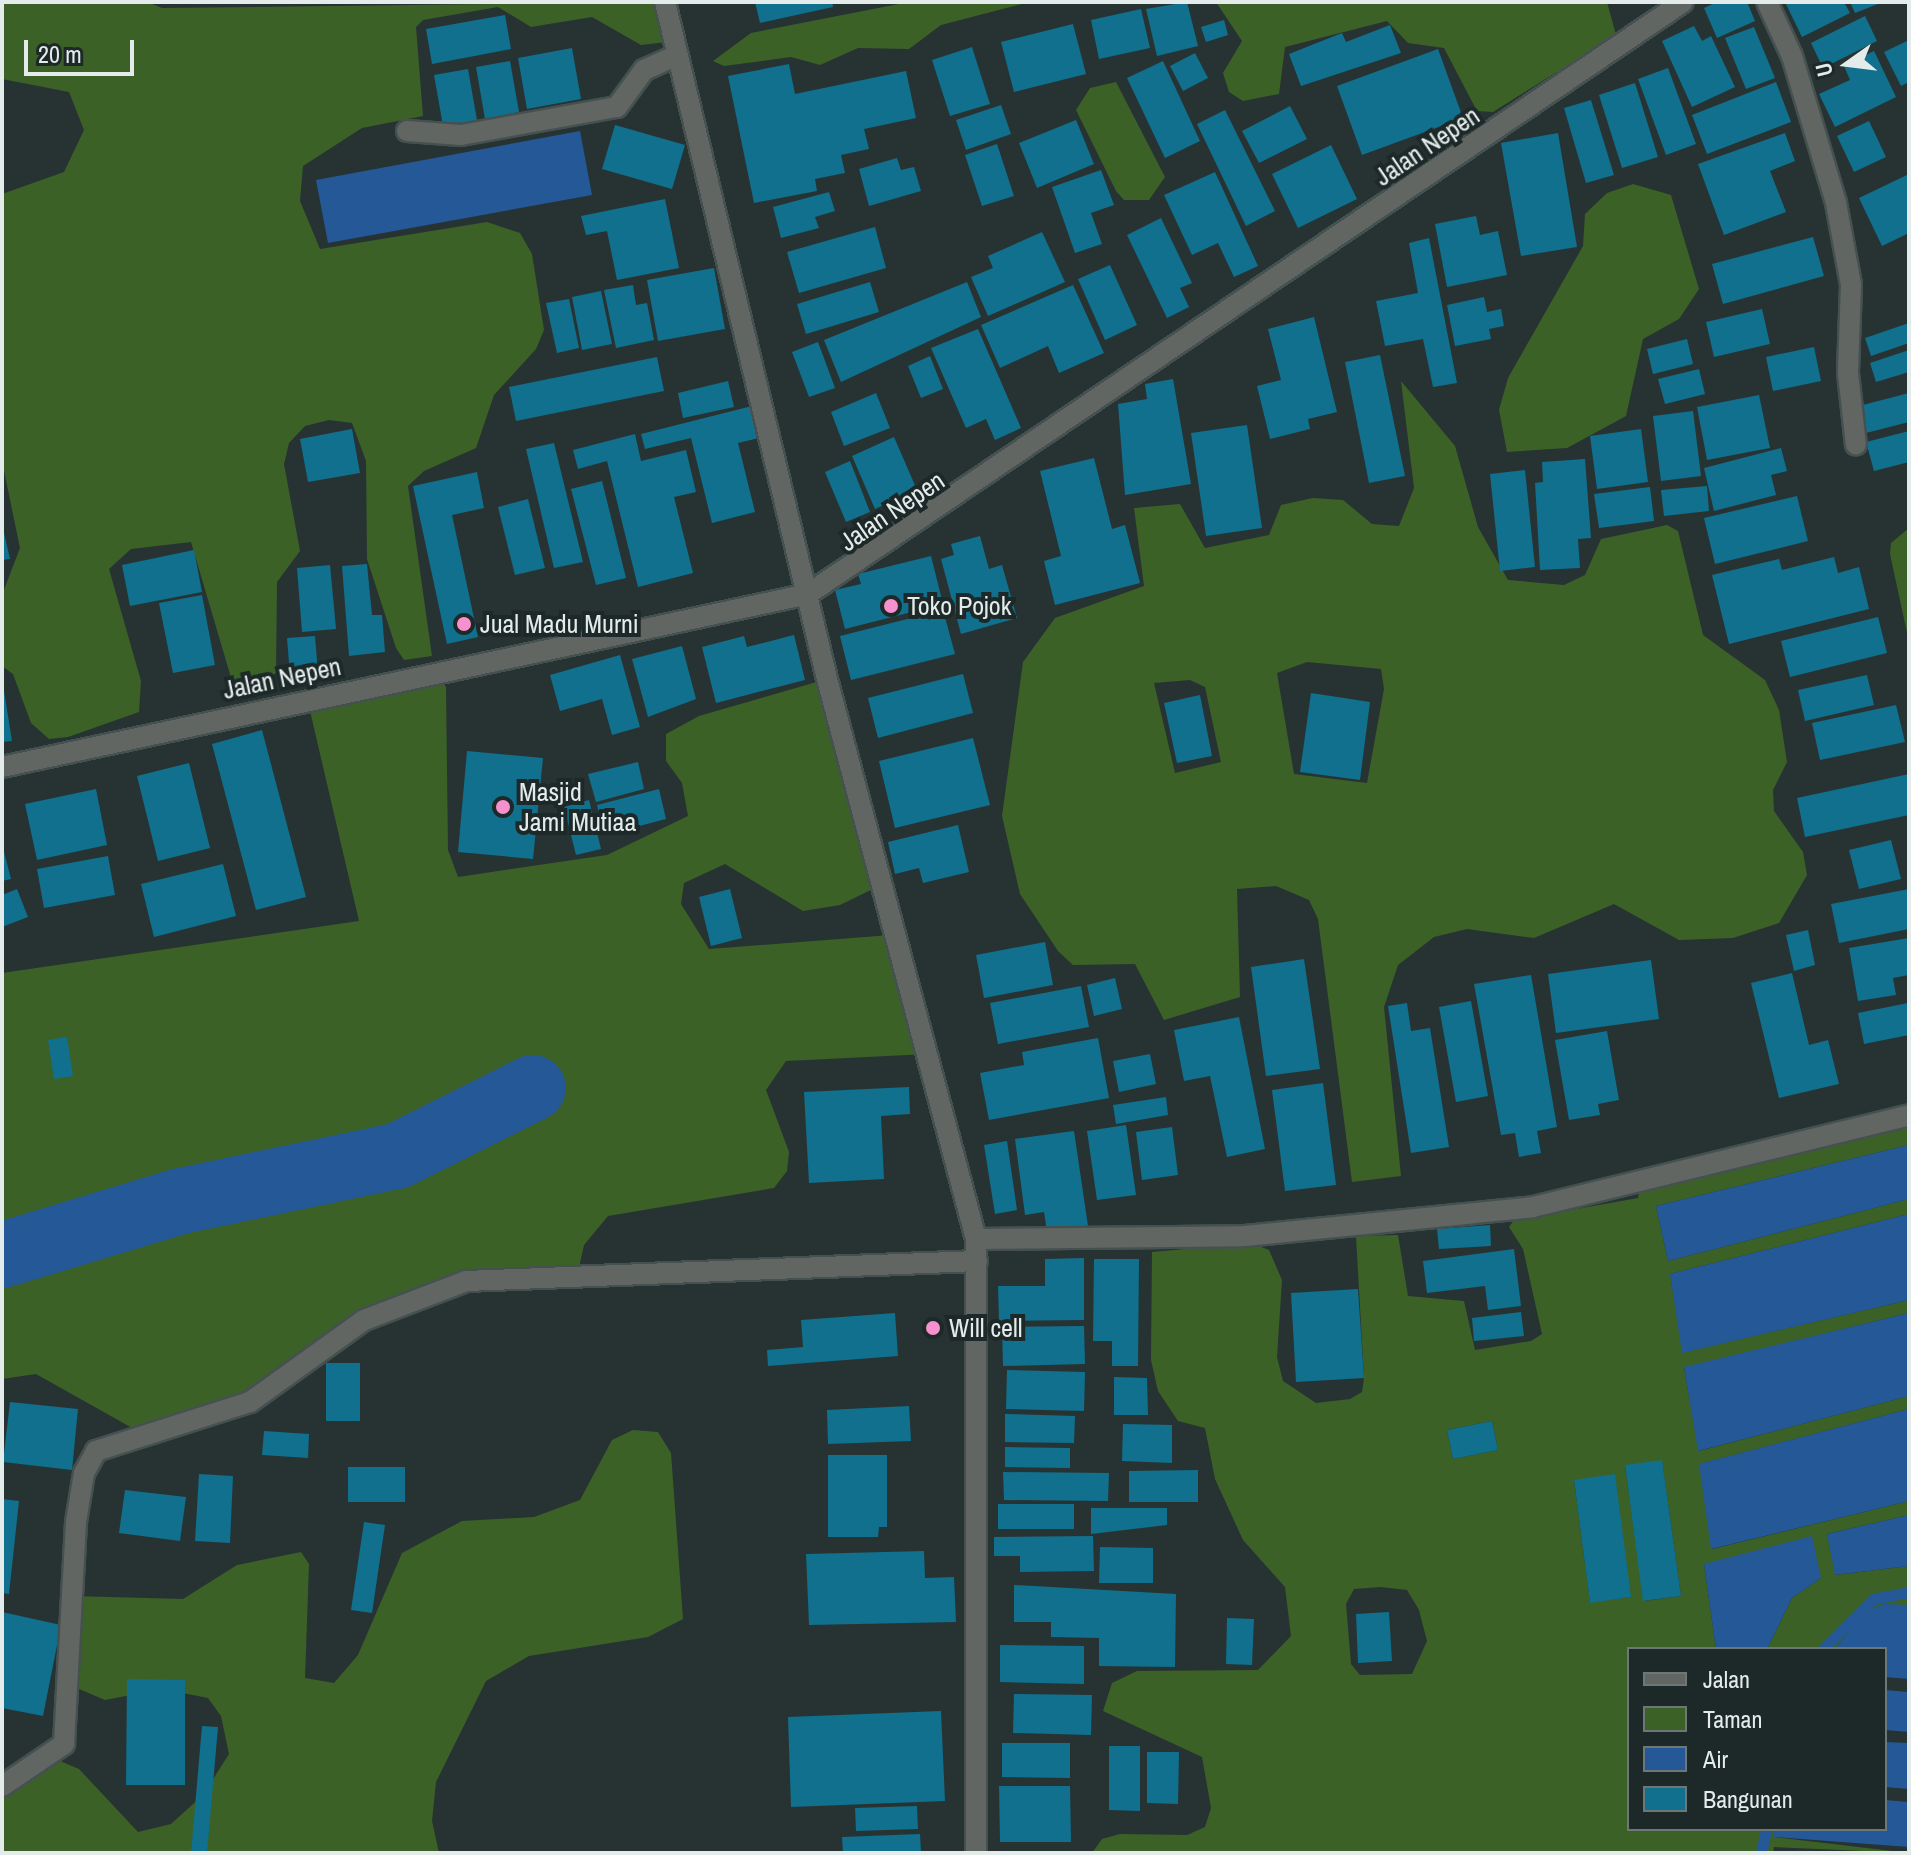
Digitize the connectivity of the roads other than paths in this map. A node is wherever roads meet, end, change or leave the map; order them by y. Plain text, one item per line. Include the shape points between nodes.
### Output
1 (665, 2) edge
2 (1683, 2) edge
3 (1767, 2) edge
4 (678, 55) junction
5 (407, 131) dead end
6 (1856, 445) dead end
7 (808, 594) junction
8 (2, 767) edge
9 (1909, 1115) edge
10 (976, 1239) junction
11 (977, 1261) junction
12 (2, 1786) edge
13 (976, 1853) edge

1 - 4 street
2 - 7 street, Jalan Nepen
3 - 6 street via 1792,56 1836,203 1851,285 1848,373
4 - 5 street via 644,70 617,107 461,135
4 - 7 street
7 - 8 street, Jalan Nepen
7 - 10 street
9 - 10 street via 1533,1207 1245,1236
10 - 11 street
11 - 12 street via 466,1281 364,1320 250,1402 96,1451 84,1473 76,1522 64,1744
11 - 13 street

